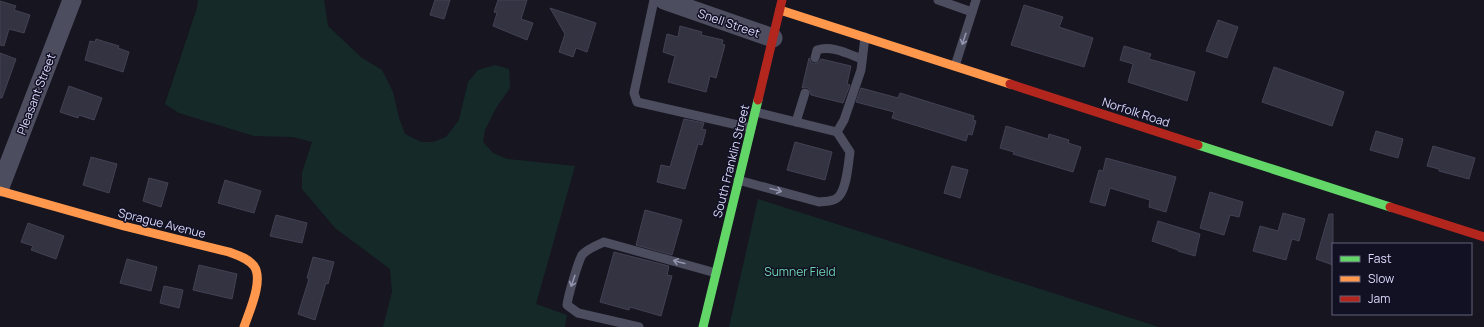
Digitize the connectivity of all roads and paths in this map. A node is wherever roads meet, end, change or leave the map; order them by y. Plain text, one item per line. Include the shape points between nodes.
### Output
1 (72, 0) edge
2 (654, 0) edge
3 (664, 0) edge
4 (782, 0) edge
5 (938, 0) edge
6 (976, 0) edge
7 (780, 10) junction
8 (972, 12) junction
9 (865, 37) junction
10 (773, 38) junction
11 (815, 58) dead end
12 (862, 59) junction
13 (955, 66) junction
14 (805, 94) dead end
15 (755, 112) junction
16 (796, 122) junction
17 (751, 128) junction
18 (837, 132) junction
19 (738, 180) junction
20 (0, 187) edge
21 (0, 191) edge
22 (1484, 237) edge
23 (716, 273) junction
24 (244, 327) edge
25 (639, 327) edge
26 (703, 327) edge

1 - 20 street, Pleasant Street
2 - 17 lane via 634,92 636,102
3 - 10 street, Snell Street
4 - 7 street, South Franklin Street
5 - 8 lane
6 - 8 lane
7 - 9 street, Norfolk Road
7 - 10 street, South Franklin Street
8 -> 13 lane
9 - 12 lane
9 - 13 street, Norfolk Road
10 - 15 street, South Franklin Street
11 - 12 lane via 816,50 824,47
12 - 18 lane via 861,70 844,120
13 - 22 street, Norfolk Road
14 - 16 lane
15 - 16 lane
15 - 17 street, South Franklin Street
16 - 18 lane
17 - 19 street, South Franklin Street
19 -> 18 lane via 818,202 837,198 842,193 850,152
19 - 23 street, South Franklin Street
21 - 24 street, Sprague Avenue via 158,236 241,255 254,266 258,279
23 -> 25 lane via 604,242 594,246 582,255 567,305 578,313
23 - 26 street, South Franklin Street

